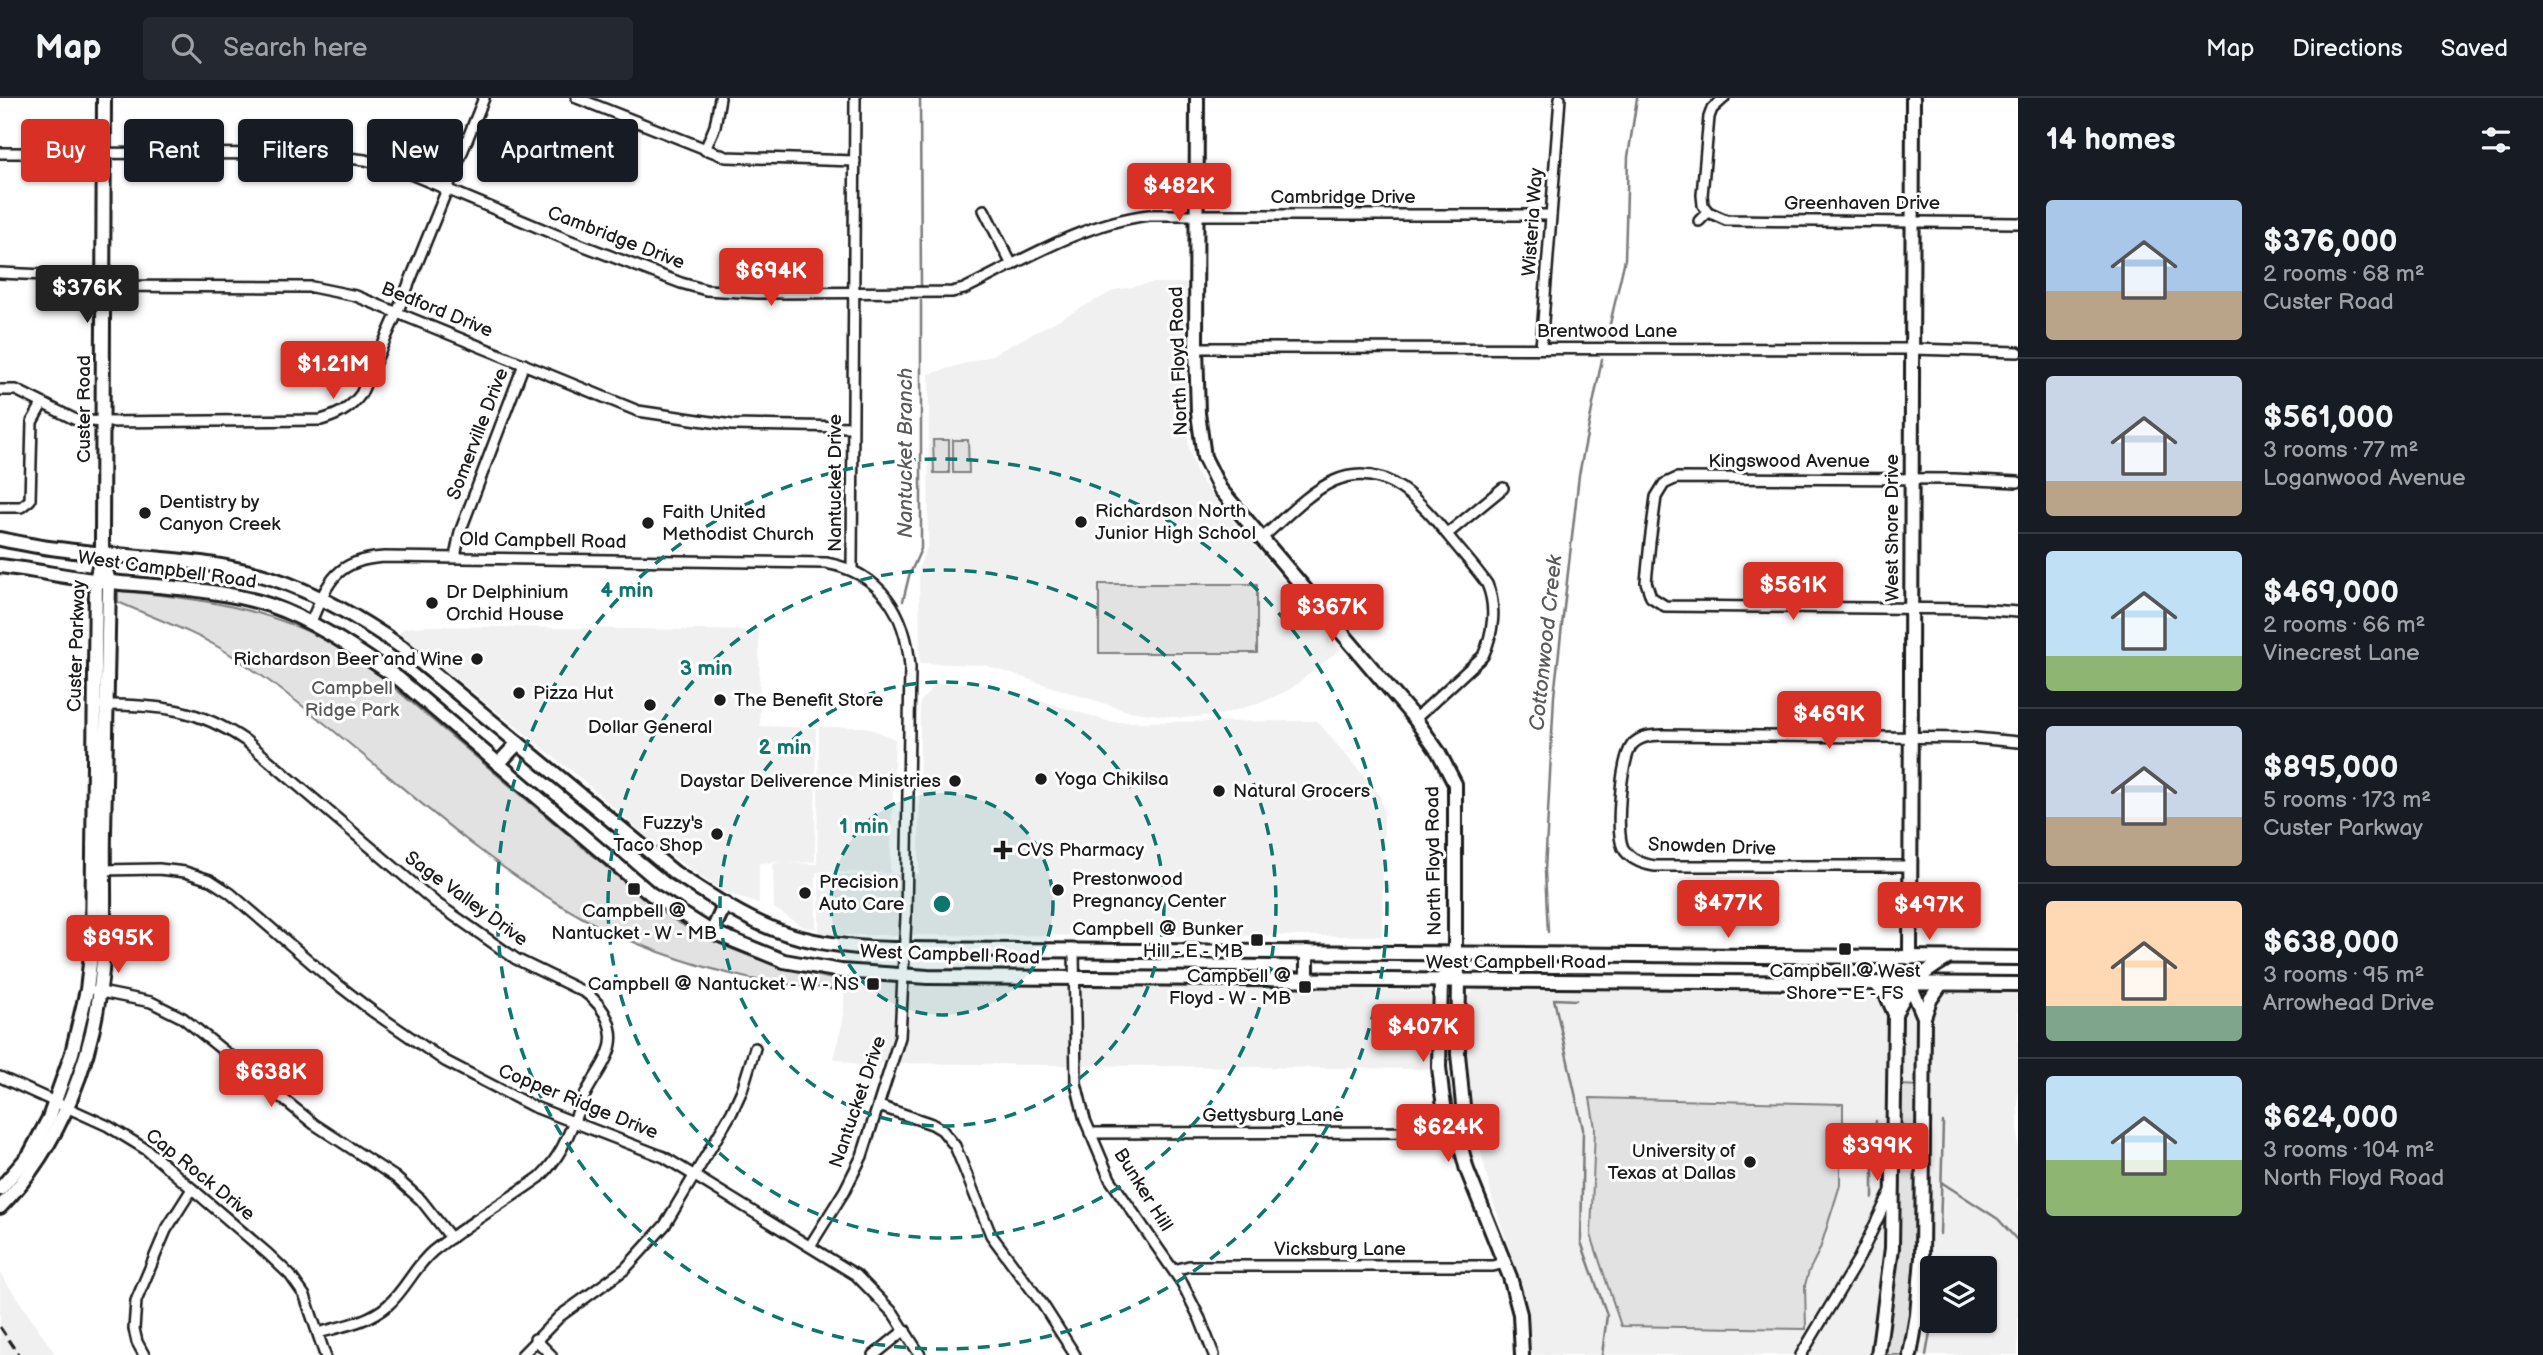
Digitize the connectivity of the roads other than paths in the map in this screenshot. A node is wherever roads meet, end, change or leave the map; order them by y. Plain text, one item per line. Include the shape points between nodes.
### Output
1 (104, 98) edge
2 (484, 98) edge
3 (577, 98) edge
4 (720, 98) edge
5 (855, 98) edge
6 (1197, 98) edge
7 (1560, 98) edge
8 (1724, 98) edge
9 (1913, 98) edge
10 (104, 119) edge
11 (705, 149) junction
12 (0, 153) edge
13 (21, 153) edge
14 (110, 153) edge
15 (855, 161) junction
16 (104, 182) edge
17 (448, 188) junction
18 (984, 210) dead end
19 (1708, 212) junction
20 (1196, 215) junction
21 (1551, 215) junction
22 (1699, 221) dead end
23 (1912, 221) junction
24 (2018, 223) edge
25 (1012, 265) junction
26 (0, 273) edge
27 (103, 286) junction
28 (853, 294) junction
29 (397, 313) junction
30 (1196, 348) junction
31 (1541, 348) junction
32 (1913, 349) junction
33 (2018, 352) edge
34 (524, 364) junction
35 (0, 390) edge
36 (42, 404) junction
37 (103, 422) junction
38 (852, 427) junction
39 (1912, 479) junction
40 (2018, 482) edge
41 (1503, 488) dead end
42 (0, 507) edge
43 (1447, 534) junction
44 (1262, 538) junction
45 (0, 539) edge
46 (102, 553) junction
47 (455, 557) junction
48 (0, 566) edge
49 (852, 569) junction
50 (103, 581) junction
51 (320, 600) junction
52 (1911, 608) junction
53 (2018, 612) edge
54 (310, 624) junction
55 (101, 705) junction
56 (1415, 719) junction
57 (1910, 737) junction
58 (2018, 742) edge
59 (518, 743) junction
60 (498, 764) junction
61 (1910, 866) junction
62 (98, 870) junction
63 (725, 904) junction
64 (712, 932) junction
65 (905, 949) junction
66 (1074, 950) junction
67 (1307, 952) junction
68 (1455, 955) junction
69 (1885, 958) junction
70 (1910, 958) junction
71 (1948, 958) junction
72 (2018, 958) edge
73 (1896, 968) junction
74 (1924, 972) junction
75 (904, 976) junction
76 (1074, 978) junction
77 (1307, 979) junction
78 (1459, 980) junction
79 (1441, 981) junction
80 (1876, 984) junction
81 (1910, 984) junction
82 (1941, 984) junction
83 (2018, 984) edge
84 (93, 991) junction
85 (1895, 1014) junction
86 (1924, 1017) junction
87 (755, 1048) dead end
88 (0, 1077) edge
89 (61, 1104) junction
90 (879, 1106) junction
91 (574, 1124) junction
92 (1457, 1132) junction
93 (1090, 1133) junction
94 (695, 1174) junction
95 (1894, 1185) junction
96 (0, 1189) edge
97 (192, 1189) junction
98 (0, 1207) edge
99 (451, 1238) junction
100 (810, 1246) junction
101 (1505, 1263) junction
102 (1174, 1270) junction
103 (905, 1331) junction
104 (318, 1333) junction
105 (535, 1339) junction
106 (144, 1355) edge
107 (325, 1355) edge
108 (522, 1355) edge
109 (551, 1355) edge
110 (874, 1355) edge
111 (920, 1355) edge
112 (1075, 1355) edge
113 (1214, 1355) edge
114 (1522, 1355) edge
115 (1801, 1355) edge
116 (1878, 1355) edge
117 (1910, 1355) edge

1 - 10 main road, Custer Road
2 - 17 street
3 - 11 street
4 - 11 street
5 - 15 street, Nantucket Drive
6 - 20 main road, North Floyd Road
7 - 21 street, Wisteria Way
8 - 19 street via 1712,109 1707,123 1702,195
9 - 23 main road, West Shore Drive
11 - 15 street via 735,158
12 - 13 street, Cambridge Drive
14 - 17 street, Cambridge Drive via 314,153 385,165
15 - 28 street, Nantucket Drive
16 - 27 main road, Custer Road
17 - 28 street, Cambridge Drive via 566,239 706,290
17 - 29 street
18 - 25 street
19 - 22 street
19 - 23 street, Greenhaven Drive via 1726,220
20 - 21 street, Cambridge Drive
20 - 25 street, Cambridge Drive via 1149,215 1108,223
20 - 30 main road, North Floyd Road
21 - 31 street, Wisteria Way
23 - 24 street, Greenhaven Drive
23 - 32 main road, West Shore Drive
25 - 28 street, Cambridge Drive via 952,292
26 - 27 street, Bedford Drive via 46,275 79,286
27 - 29 street, Bedford Drive via 334,289
27 - 37 main road, Custer Road
28 - 38 street, Nantucket Drive
29 - 34 street, Bedford Drive
29 - 37 street via 361,394 338,415 321,420
30 - 31 street, Brentwood Lane
30 - 44 main road, North Floyd Road via 1204,457 1220,489
31 - 32 street, Brentwood Lane
32 - 33 street, Brentwood Lane
32 - 39 main road, West Shore Drive
34 - 38 street, Bedford Drive via 638,411 667,417 732,425
34 - 47 street, Somerville Drive via 464,520
35 - 36 street via 16,390
36 - 37 street via 76,420
36 - 42 street via 32,422 30,500 21,507
37 - 46 main road, Custer Road
38 - 49 street, Nantucket Drive
39 - 40 street, Kingswood Avenue
39 - 52 main road, West Shore Drive
39 - 52 street, Kingswood Avenue via 1677,478 1664,484 1656,497 1646,582 1651,597 1665,606
41 - 43 street
43 - 44 street via 1405,489 1364,475 1319,490
43 - 56 street via 1487,584 1491,632 1483,656
44 - 56 main road, North Floyd Road
45 - 46 main road, West Campbell Road
46 - 50 main road, Custer Parkway
46 - 51 main road, West Campbell Road via 221,565 274,579
47 - 49 street, Old Campbell Road via 797,562
47 - 51 street, Old Campbell Road via 359,560 338,570
48 - 50 main road, West Campbell Road
49 - 65 street, Nantucket Drive via 878,587 895,610 909,653
50 - 54 main road, West Campbell Road via 168,586 245,600
50 - 55 main road, Custer Parkway
51 - 54 street, Old Campbell Road
51 - 59 main road, West Campbell Road via 366,622 403,648
52 - 53 street, Kingswood Avenue
52 - 57 main road, West Shore Drive
54 - 60 main road, West Campbell Road via 399,679
55 - 62 main road, Custer Parkway
55 - 91 street, Sage Valley Drive via 178,709 225,726 436,903 516,958 596,1000 611,1028 610,1045
56 - 68 main road, North Floyd Road via 1452,776 1456,793
57 - 58 street
57 - 61 main road, West Shore Drive
57 - 61 street, Snowden Drive via 1663,734 1641,738 1625,758 1619,834 1630,856 1655,866
59 - 60 main road
59 - 63 main road, West Campbell Road via 652,855
60 - 64 main road, West Campbell Road via 651,894
61 - 70 main road, West Shore Drive
62 - 84 main road, Custer Parkway
62 - 91 street, Copper Ridge Drive via 159,869 209,880 423,1048
63 - 64 main road
63 - 65 main road, West Campbell Road via 776,930 812,940
64 - 75 main road, West Campbell Road via 783,961
65 - 66 main road, West Campbell Road
65 - 75 street, Nantucket Drive
66 - 67 main road, West Campbell Road
66 - 76 street, Bunker Hill
67 - 68 main road, West Campbell Road
67 - 77 main road
68 - 69 main road, West Campbell Road
68 - 78 main road, North Floyd Road
68 - 79 main road, North Floyd Road
69 - 70 main road, West Campbell Road
69 - 73 main road
70 - 71 main road, West Campbell Road
70 - 73 main road
70 - 74 main road
71 - 72 main road, West Campbell Road
71 - 74 main road
73 - 80 main road
73 - 81 main road
74 - 81 main road
74 - 82 main road
75 - 76 main road, West Campbell Road
75 - 90 street, Nantucket Drive via 900,1037
76 - 77 main road, West Campbell Road
76 - 93 street, Bunker Hill via 1076,1083
77 - 79 main road, West Campbell Road
78 - 79 main road, West Campbell Road
78 - 80 main road, West Campbell Road
78 - 92 main road, North Floyd Road via 1458,1054 1464,1116
79 - 92 main road, North Floyd Road via 1441,1093 1446,1117
80 - 81 main road, West Campbell Road
80 - 85 main road
81 - 82 main road, West Campbell Road
81 - 85 main road
81 - 86 main road
82 - 83 main road, West Campbell Road
82 - 86 main road
84 - 89 main road, Custer Parkway
84 - 99 street via 151,1002 183,1018 314,1124 396,1177
85 - 95 main road
86 - 117 main road via 1922,1258
87 - 94 street via 732,1112
88 - 89 street, Cap Rock Drive
89 - 96 main road, Custer Parkway
89 - 97 street, Cap Rock Drive via 147,1150
89 - 98 main road, Custer Parkway via 35,1165
90 - 100 street, Nantucket Drive via 862,1156
90 - 112 street via 932,1124 956,1146 991,1235
91 - 94 street, Copper Ridge Drive via 650,1150
91 - 99 street, Sage Valley Drive via 562,1152 540,1177
92 - 93 street, Gettysburg Lane
92 - 101 main road, North Floyd Road via 1467,1170
93 - 102 street, Bunker Hill via 1110,1179
94 - 100 street, Copper Ridge Drive
94 - 105 street via 664,1225 636,1258
95 - 115 street via 1859,1258
95 - 116 main road via 1889,1277
97 - 104 street, Cap Rock Drive via 290,1275 305,1296
97 - 106 street via 166,1230 136,1301 135,1335
99 - 104 street, Sage Valley Drive via 422,1262 377,1313
100 - 103 street, Copper Ridge Drive via 856,1275
101 - 102 street, Vicksburg Lane via 1189,1266
101 - 114 main road, North Floyd Road via 1520,1314
102 - 113 street, Bunker Hill
103 - 110 street
103 - 111 street, Copper Ridge Drive
104 - 107 street, Cap Rock Drive
105 - 108 street
105 - 109 street

